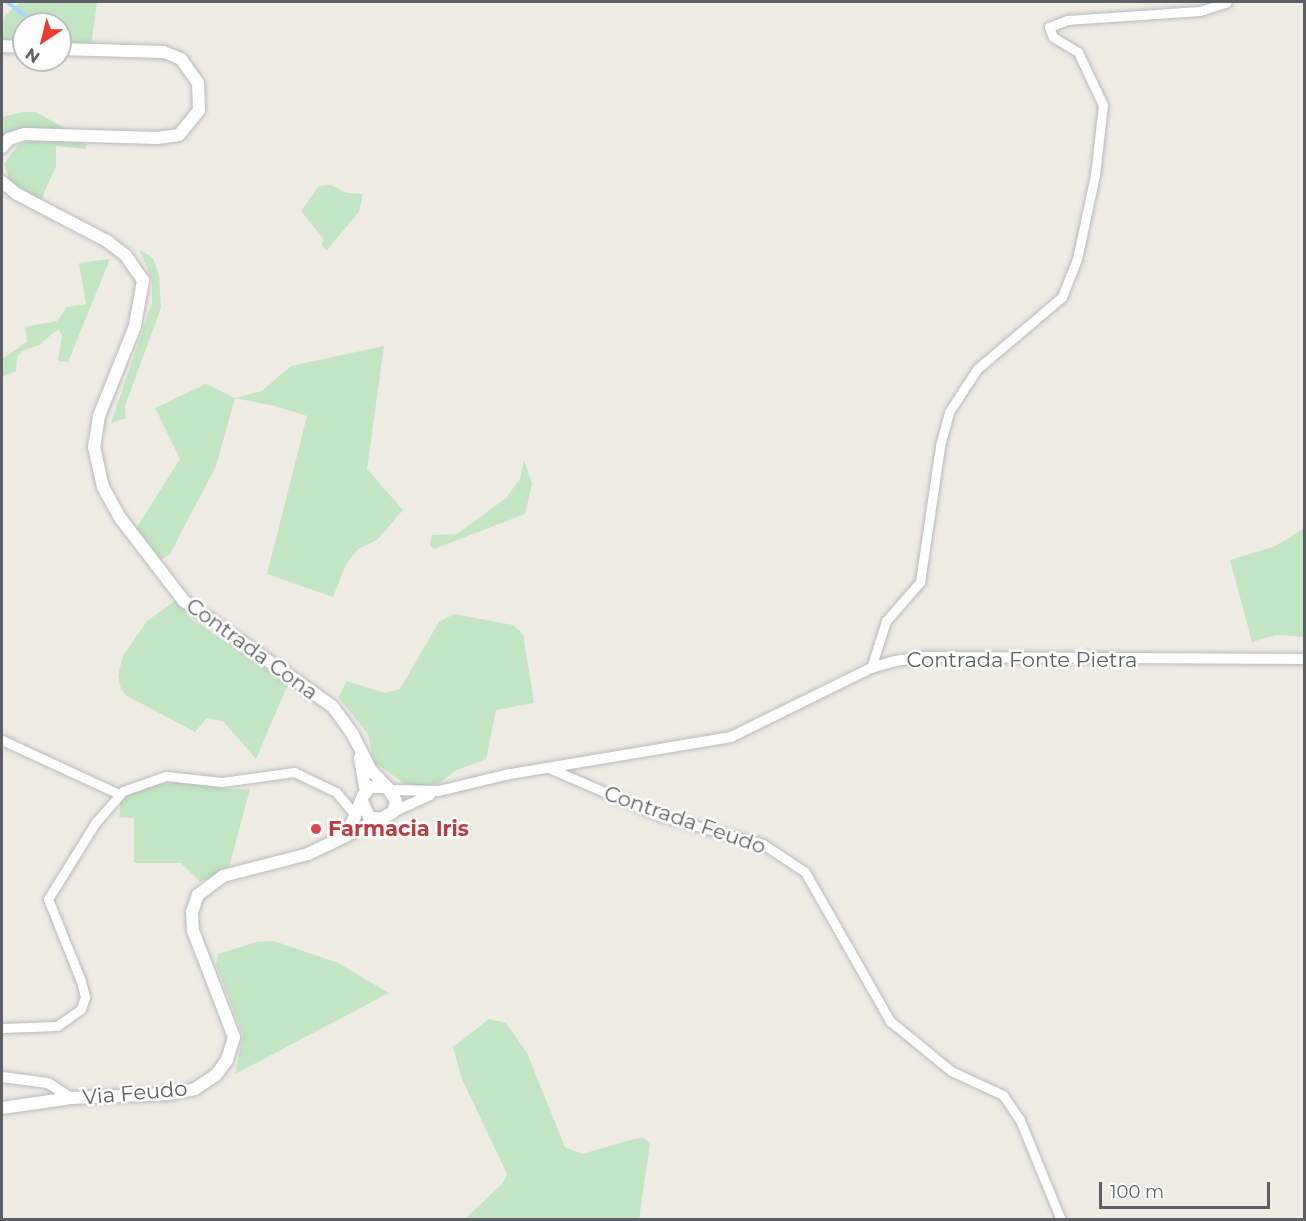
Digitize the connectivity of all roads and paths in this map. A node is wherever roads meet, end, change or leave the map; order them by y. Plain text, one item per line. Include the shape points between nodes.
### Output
1 (1227, 2) edge
2 (72, 49) edge
3 (2, 147) edge
4 (2, 182) edge
5 (1305, 658) edge
6 (871, 668) junction
7 (2, 740) edge
8 (359, 747) junction
9 (549, 768) junction
10 (389, 788) junction
11 (439, 791) junction
12 (119, 794) junction
13 (364, 796) junction
14 (393, 812) junction
15 (356, 816) junction
16 (381, 819) junction
17 (335, 843) junction
18 (2, 1028) edge
19 (2, 1077) edge
20 (71, 1098) junction
21 (2, 1108) edge
22 (1061, 1220) edge

1 - 6 street via 1200,11 1067,20 1049,27 1053,37 1078,52 1103,105 1095,175 1077,259 1062,297 977,369 949,412 940,446 920,582 886,621
2 - 3 main road via 164,52 181,59 198,83 199,110 179,135 157,138 24,134 9,139
4 - 8 main road, Contrada Cona via 17,194 107,241 126,256 143,280 135,326 99,416 94,447 103,487 121,519 184,602 333,707
5 - 6 street, Contrada Fonte Pietra via 924,657
6 - 9 street, Contrada Fonte Pietra via 731,737
7 - 12 street
8 - 10 main road, Contrada Cona via 370,769
8 - 13 main road, Contrada Cona
9 - 11 street, Contrada Fonte Pietra
9 - 22 street, Contrada Feudo via 660,816 763,844 806,872 890,1021 951,1071 1003,1095 1020,1120
10 - 11 street
10 - 13 main road via 376,785
10 - 14 main road via 396,801
11 - 14 street
12 - 15 street via 143,781 166,776 222,782 294,772 336,792
12 - 18 street via 48,899 81,981 85,997 81,1009 57,1026
13 - 15 main road
13 - 16 main road via 369,817
14 - 16 main road
15 - 17 main road
16 - 17 main road, Via Feudo
17 - 20 main road, Via Feudo via 223,876 198,895 192,912 193,931 234,1037 227,1060 216,1075 195,1089 168,1094
19 - 20 street, Via Feudo via 48,1083
20 - 21 main road

